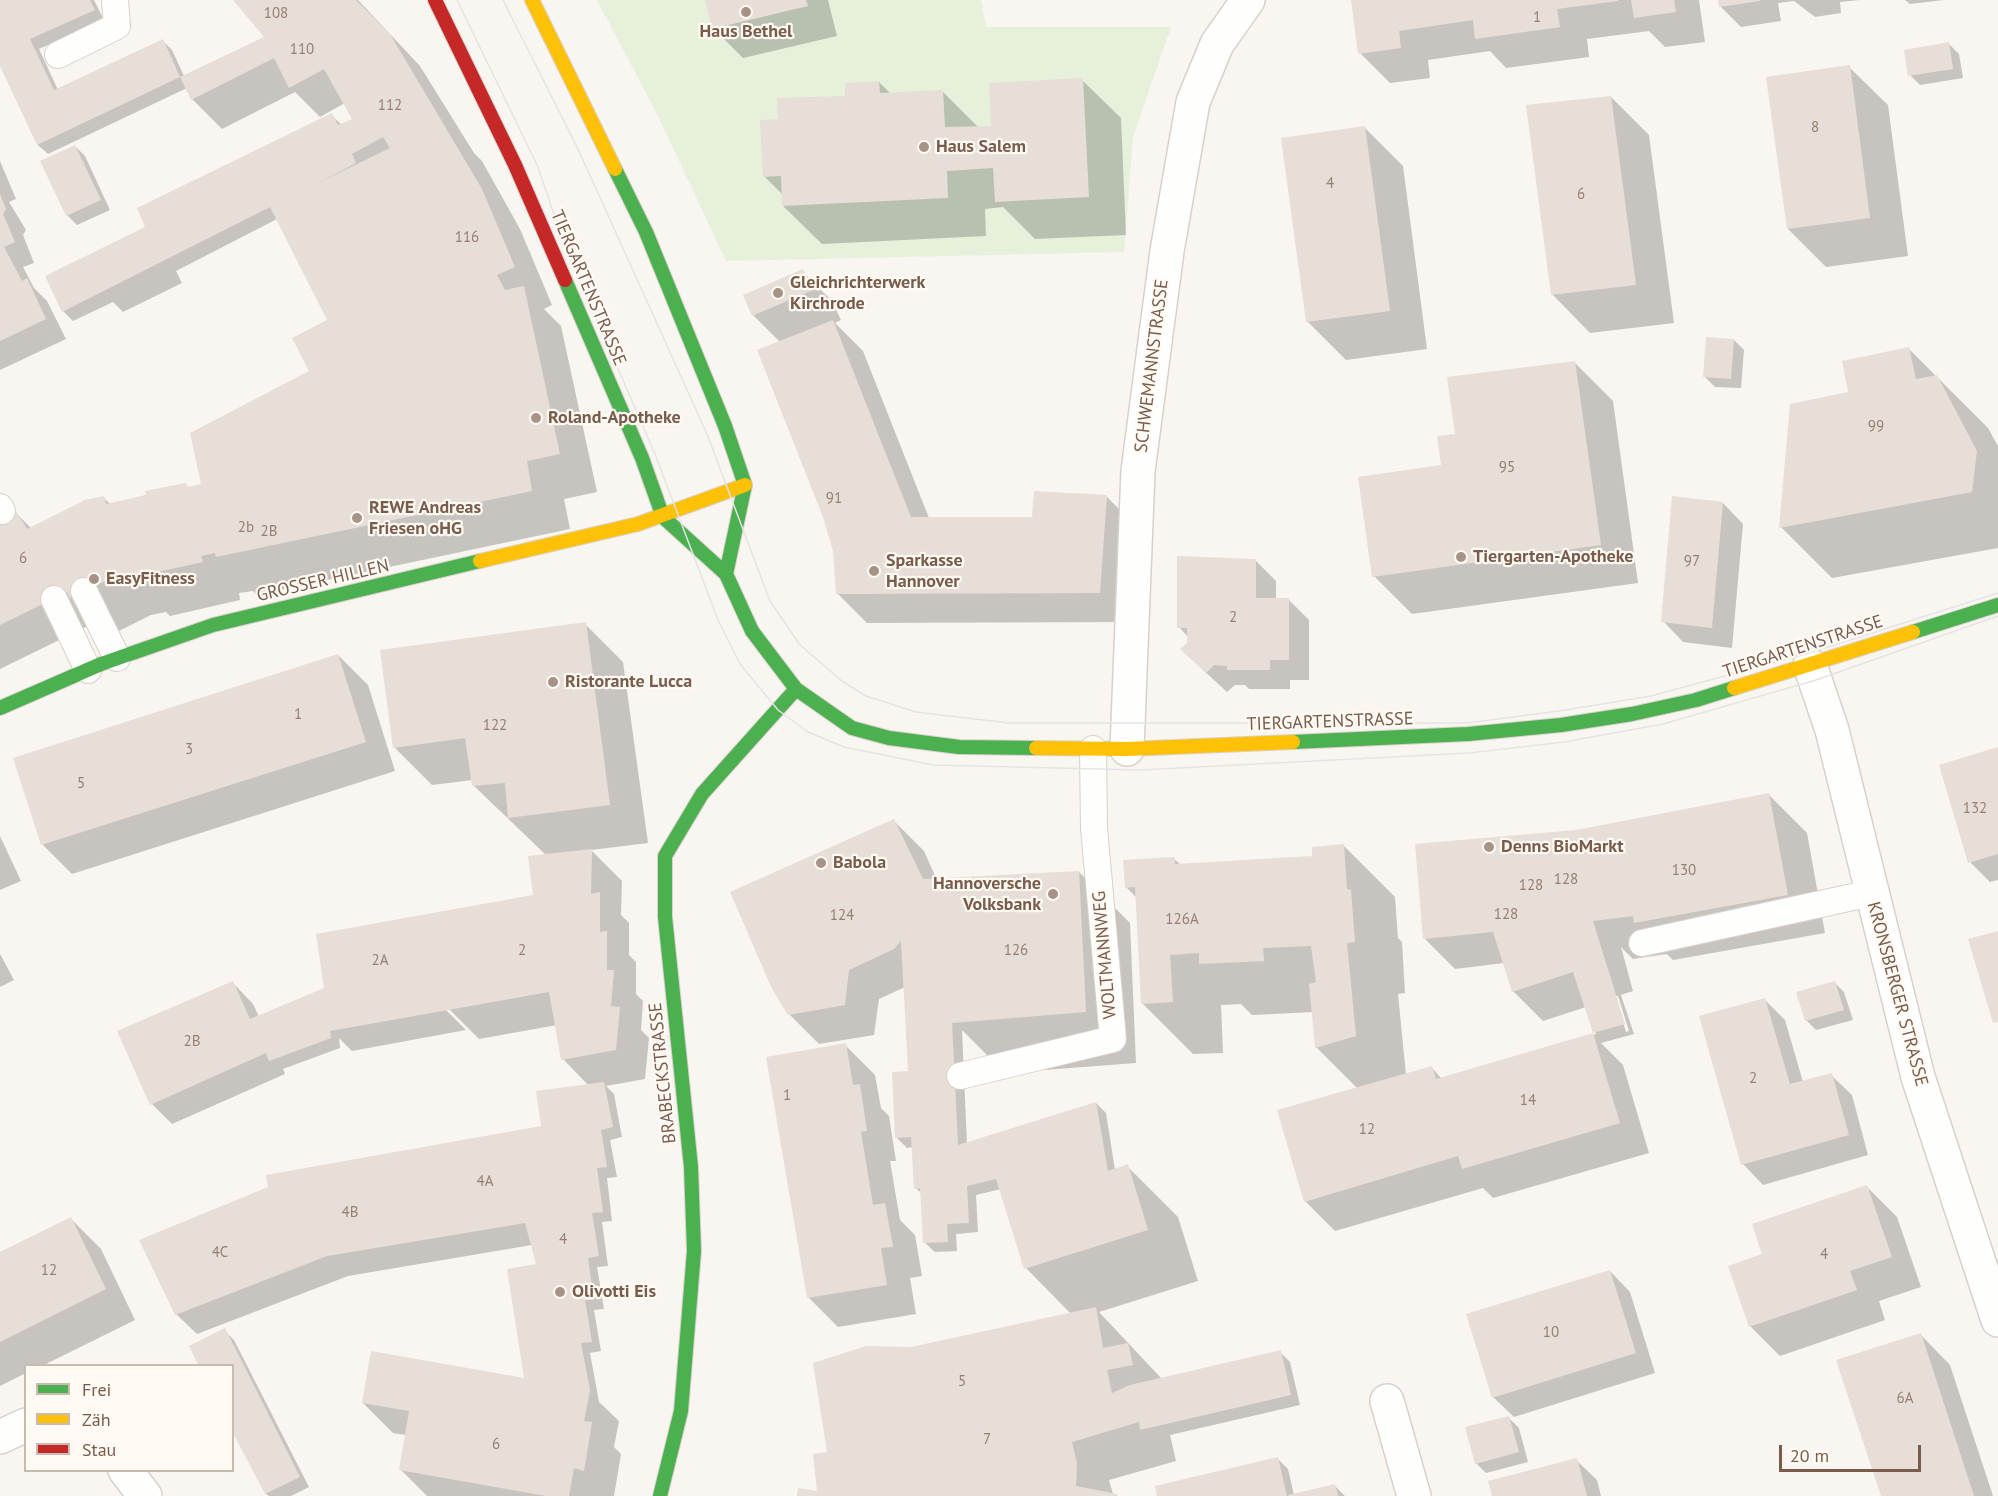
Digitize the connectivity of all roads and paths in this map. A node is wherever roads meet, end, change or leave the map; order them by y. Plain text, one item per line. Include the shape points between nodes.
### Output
1 (115, 0) edge
2 (435, 0) edge
3 (532, 0) edge
4 (1248, 0) edge
5 (58, 55) dead end
6 (745, 485) junction
7 (663, 517) junction
8 (726, 574) junction
9 (84, 591) dead end
10 (54, 599) dead end
11 (1998, 605) edge
12 (117, 658) junction
13 (1810, 665) junction
14 (88, 669) junction
15 (796, 689) junction
16 (0, 708) edge
17 (1093, 750) junction
18 (1127, 750) junction
19 (1871, 893) junction
20 (1642, 943) dead end
21 (960, 1076) dead end
22 (1998, 1320) edge
23 (1387, 1401) dead end
24 (24, 1426) edge
25 (0, 1437) edge
26 (127, 1472) edge
27 (145, 1496) edge
28 (660, 1496) edge
29 (1414, 1496) edge

1 - 5 lane via 117,26
2 - 7 main road, TIERGARTENSTRASSE via 515,165 642,458
3 - 6 main road via 646,232
4 - 18 street, SCHWEMANNSTRASSE via 1217,44 1192,102 1167,251 1138,471
6 - 7 main road, GROSSER HILLEN
6 - 8 main road
7 - 8 main road, TIERGARTENSTRASSE
7 - 12 main road, GROSSER HILLEN via 213,625
8 - 15 main road, TIERGARTENSTRASSE via 752,631
9 - 12 lane
10 - 14 lane
11 - 13 main road, TIERGARTENSTRASSE
12 - 14 main road, GROSSER HILLEN
13 - 18 main road, TIERGARTENSTRASSE via 1696,700 1561,725 1468,734
13 - 19 street, KRONSBERGER STRASSE via 1832,730
14 - 16 main road, GROSSER HILLEN
15 - 17 main road, TIERGARTENSTRASSE via 852,728 889,738 959,747
15 - 28 main road, BRABECKSTRASSE via 702,794 665,856 665,916 691,1167 694,1251 681,1411
17 - 18 main road, TIERGARTENSTRASSE
17 - 21 lane, WOLTMANNWEG via 1094,828 1113,1039
19 - 20 lane
19 - 22 street, KRONSBERGER STRASSE via 1918,1077
23 - 29 street
24 - 25 street
26 - 27 street

